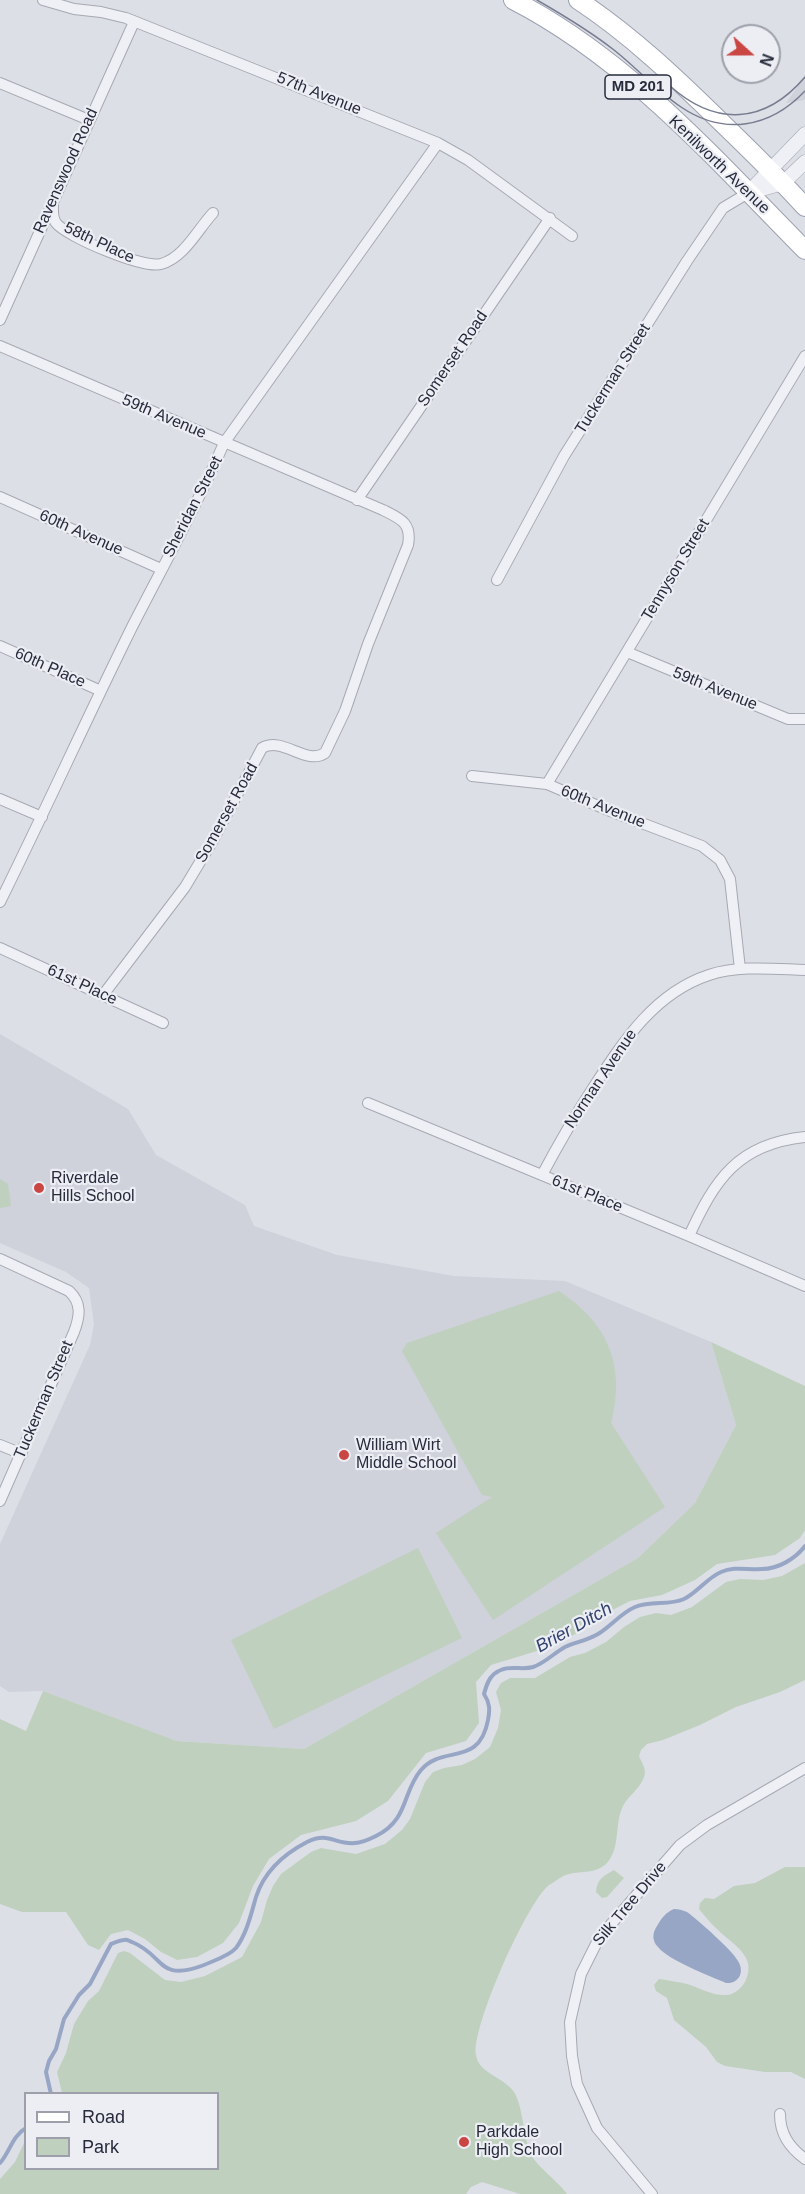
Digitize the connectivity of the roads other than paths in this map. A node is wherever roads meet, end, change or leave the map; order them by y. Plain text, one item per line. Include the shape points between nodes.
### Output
1 (43, 0) edge
2 (513, 0) edge
3 (578, 0) edge
4 (134, 22) junction
5 (0, 83) edge
6 (89, 120) junction
7 (805, 134) edge
8 (438, 143) junction
9 (805, 162) edge
10 (777, 176) junction
11 (748, 193) junction
12 (53, 202) junction
13 (805, 207) edge
14 (213, 213) dead end
15 (550, 218) junction
16 (572, 236) dead end
17 (805, 250) edge
18 (0, 320) edge
19 (0, 346) edge
20 (805, 356) edge
21 (224, 443) junction
22 (0, 497) edge
23 (357, 500) junction
24 (408, 545) joint
25 (161, 569) junction
26 (497, 580) dead end
27 (0, 646) edge
28 (627, 652) junction
29 (101, 691) junction
30 (805, 720) edge
31 (472, 776) dead end
32 (547, 784) junction
33 (0, 799) edge
34 (42, 817) junction
35 (0, 902) edge
36 (0, 948) edge
37 (740, 969) junction
38 (805, 970) edge
39 (103, 995) junction
40 (163, 1023) dead end
41 (368, 1103) dead end
42 (805, 1137) edge
43 (542, 1175) junction
44 (689, 1236) junction
45 (0, 1259) edge
46 (805, 1286) edge
47 (0, 1444) edge
48 (22, 1454) junction
49 (0, 1502) edge
50 (805, 1768) edge
51 (780, 2114) dead end
52 (805, 2159) edge
53 (652, 2194) edge

1 - 4 street, 57th Avenue
2 - 11 main road, Kenilworth Avenue / MD 201 via 570,33 610,63
3 - 10 main road, Kenilworth Avenue / MD 201 via 648,52
4 - 6 street, Ravenswood Road
4 - 8 street, 57th Avenue
5 - 6 street
6 - 12 street, Ravenswood Road
7 - 10 street
8 - 15 street, 57th Avenue
8 - 21 street, Sheridan Street
9 - 10 street
10 - 11 street
10 - 13 main road, Kenilworth Avenue / MD 201
11 - 17 main road, Kenilworth Avenue / MD 201
11 - 26 street, Tuckerman Street via 723,208 687,261 564,456
12 - 14 street, 58th Place via 54,219 63,229 116,254 154,265 171,260
12 - 18 street, Ravenswood Road
15 - 16 street, 57th Avenue
15 - 23 street, Somerset Road
19 - 21 street, 59th Avenue
20 - 28 street, Tennyson Street
21 - 23 street, 59th Avenue
21 - 25 street, Sheridan Street
22 - 25 street, 60th Avenue
23 - 24 street, 59th Avenue via 405,523 410,535
24 - 39 street, Somerset Road via 345,711 325,753 311,756 270,744 262,748 185,887
25 - 29 street, Sheridan Street
27 - 29 street, 60th Place
28 - 30 street, 59th Avenue via 786,718
28 - 32 street, Tennyson Street
29 - 34 street, Sheridan Street
31 - 32 street, 60th Avenue
32 - 37 street, 60th Avenue via 713,853 730,879
33 - 34 street
34 - 35 street, Sheridan Street
36 - 39 street, 61st Place
37 - 38 street
37 - 43 street, Norman Avenue via 711,974 681,987 644,1018 615,1053
39 - 40 street, 61st Place
41 - 43 street, 61st Place
42 - 44 street via 763,1146 726,1171 704,1202
43 - 44 street, 61st Place
44 - 46 street, 61st Place
45 - 48 street, Tuckerman Street via 74,1295 80,1312
47 - 48 street
48 - 49 street, Tuckerman Street
50 - 53 street, Silk Tree Drive via 680,1845 599,1938 581,1974 570,2022 577,2084 597,2128
51 - 52 street via 782,2132

